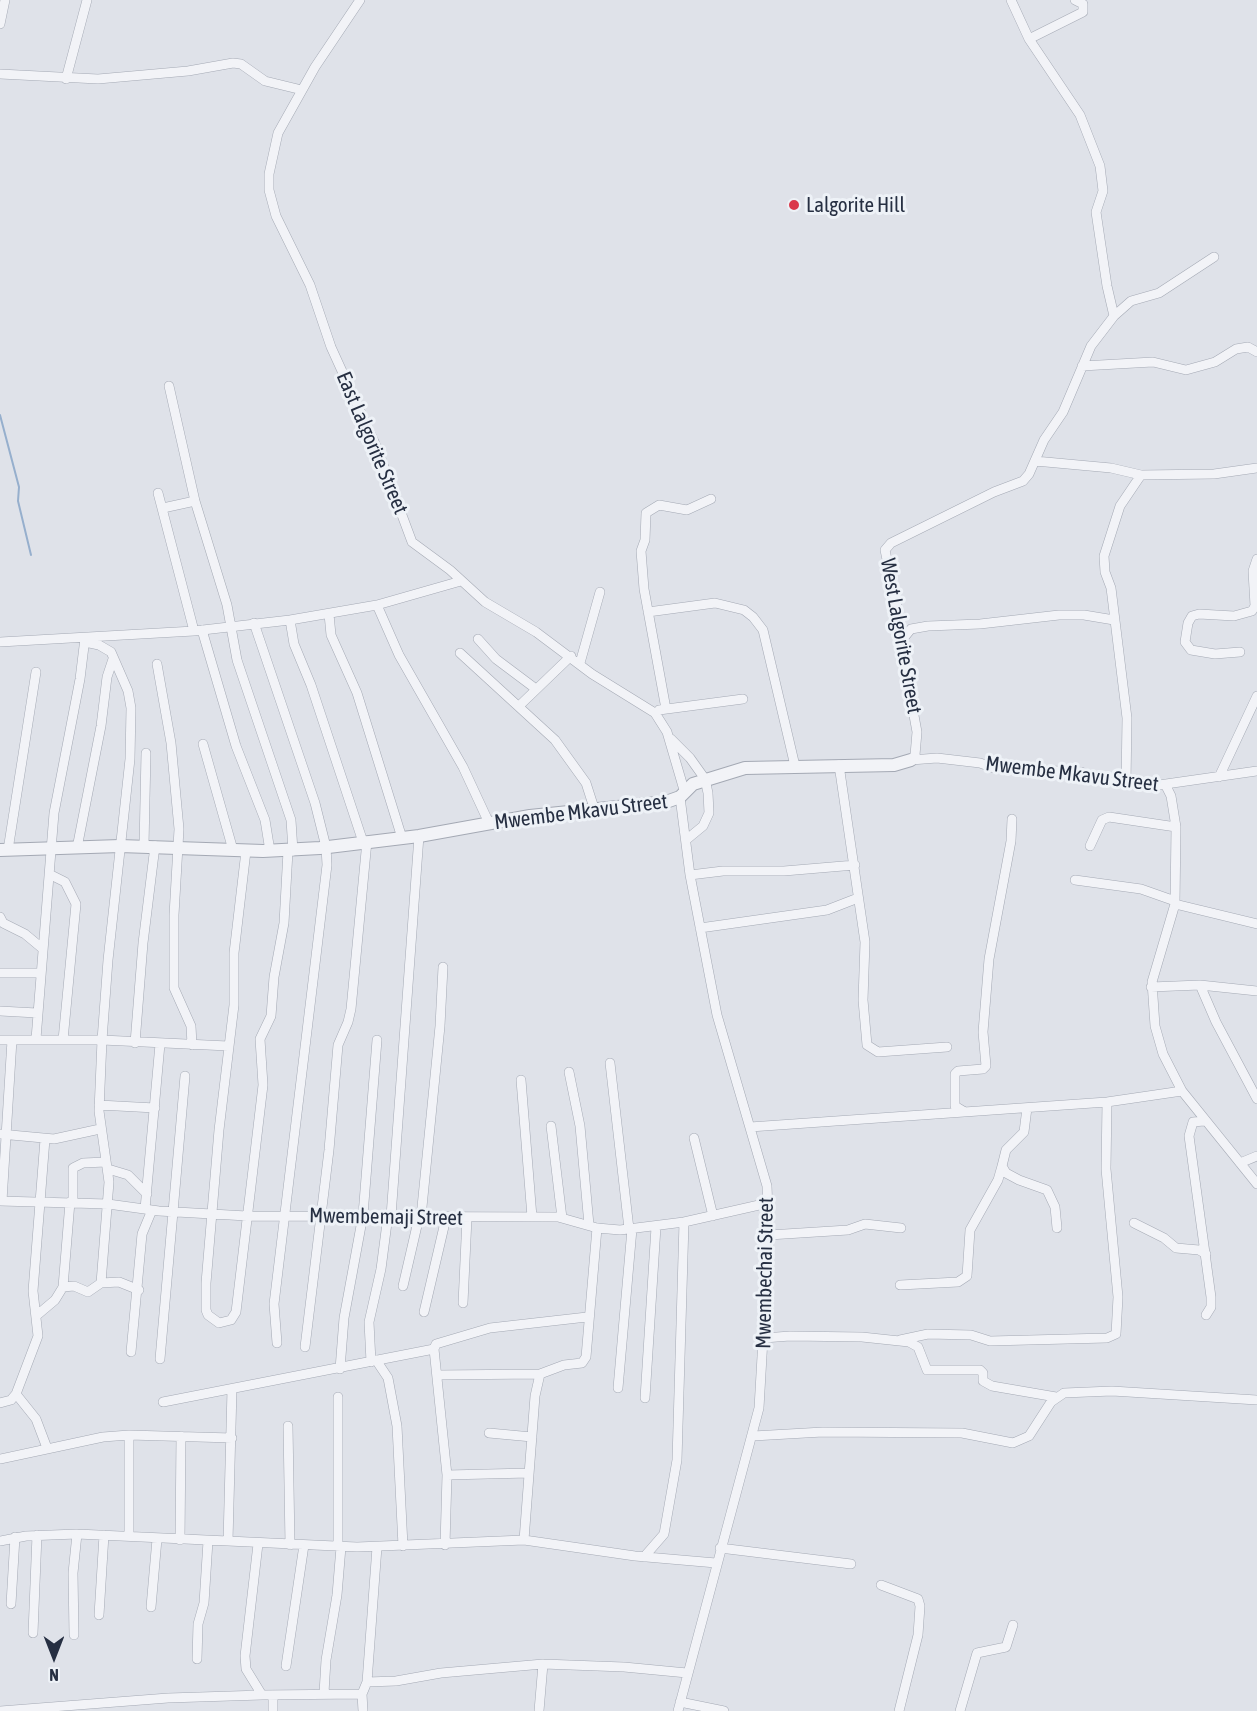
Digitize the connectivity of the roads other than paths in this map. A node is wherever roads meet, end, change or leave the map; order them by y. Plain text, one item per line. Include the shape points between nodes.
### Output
1 (5, 0) edge
2 (87, 0) edge
3 (360, 0) edge
4 (1011, 0) edge
5 (1076, 0) edge
6 (0, 24) edge
7 (1029, 39) junction
8 (0, 74) edge
9 (66, 79) junction
10 (302, 90) junction
11 (1214, 257) dead end
12 (1114, 316) junction
13 (1257, 352) edge
14 (1082, 366) junction
15 (169, 386) dead end
16 (1035, 461) junction
17 (1257, 468) edge
18 (1141, 475) junction
19 (158, 493) dead end
20 (711, 499) dead end
21 (195, 501) junction
22 (163, 507) junction
23 (1257, 559) edge
24 (461, 581) junction
25 (600, 592) dead end
26 (377, 605) junction
27 (648, 612) junction
28 (329, 614) junction
29 (290, 620) junction
30 (1114, 620) junction
31 (254, 623) junction
32 (229, 626) junction
33 (198, 630) junction
34 (478, 639) dead end
35 (84, 640) junction
36 (902, 640) junction
37 (0, 642) edge
38 (1240, 652) dead end
39 (460, 653) dead end
40 (571, 656) junction
41 (113, 659) junction
42 (580, 663) junction
43 (157, 664) dead end
44 (36, 672) dead end
45 (536, 689) junction
46 (1257, 696) edge
47 (743, 699) dead end
48 (519, 706) junction
49 (666, 709) junction
50 (651, 711) junction
51 (669, 737) junction
52 (204, 744) dead end
53 (146, 753) dead end
54 (911, 760) junction
55 (839, 765) junction
56 (795, 766) junction
57 (1257, 771) edge
58 (1219, 777) junction
59 (705, 779) junction
60 (1126, 784) junction
61 (1166, 786) junction
62 (682, 794) junction
63 (594, 808) junction
64 (1012, 819) dead end
65 (489, 823) junction
66 (1176, 827) junction
67 (418, 836) junction
68 (402, 838) junction
69 (686, 840) junction
70 (365, 842) junction
71 (120, 846) junction
72 (149, 846) junction
73 (1090, 846) dead end
74 (51, 848) junction
75 (77, 848) junction
76 (180, 848) junction
77 (326, 848) junction
78 (4, 850) edge
79 (239, 850) junction
80 (270, 851) junction
81 (291, 851) junction
82 (855, 865) junction
83 (51, 875) junction
84 (690, 875) junction
85 (1075, 880) dead end
86 (858, 898) junction
87 (1175, 903) junction
88 (0, 917) edge
89 (1257, 924) edge
90 (700, 928) junction
91 (43, 949) junction
92 (443, 966) dead end
93 (0, 973) edge
94 (40, 973) junction
95 (1200, 985) junction
96 (1152, 987) junction
97 (1257, 991) edge
98 (0, 1011) edge
99 (37, 1013) junction
100 (36, 1039) junction
101 (0, 1040) edge
102 (12, 1040) junction
103 (63, 1040) junction
104 (377, 1040) dead end
105 (102, 1041) junction
106 (135, 1043) junction
107 (160, 1044) junction
108 (192, 1045) junction
109 (228, 1046) junction
110 (947, 1047) dead end
111 (610, 1063) dead end
112 (569, 1072) dead end
113 (185, 1076) dead end
114 (521, 1080) dead end
115 (1182, 1091) junction
116 (1257, 1099) edge
117 (1107, 1102) junction
118 (99, 1105) junction
119 (154, 1108) junction
120 (1027, 1108) junction
121 (965, 1112) junction
122 (1204, 1121) junction
123 (551, 1126) dead end
124 (750, 1127) junction
125 (100, 1129) junction
126 (4, 1135) edge
127 (694, 1138) dead end
128 (45, 1139) junction
129 (1257, 1156) edge
130 (1240, 1163) junction
131 (107, 1166) junction
132 (1002, 1166) junction
133 (1257, 1184) edge
134 (147, 1194) junction
135 (1, 1201) edge
136 (39, 1202) junction
137 (72, 1202) junction
138 (768, 1203) junction
139 (108, 1204) junction
140 (148, 1210) junction
141 (173, 1211) junction
142 (212, 1213) junction
143 (285, 1215) junction
144 (321, 1215) junction
145 (363, 1215) junction
146 (247, 1216) junction
147 (389, 1216) junction
148 (713, 1216) junction
149 (420, 1217) junction
150 (532, 1217) junction
151 (446, 1218) junction
152 (467, 1218) junction
153 (562, 1218) junction
154 (684, 1222) junction
155 (1134, 1223) dead end
156 (593, 1226) junction
157 (656, 1227) junction
158 (901, 1228) dead end
159 (1057, 1228) dead end
160 (631, 1229) junction
161 (769, 1235) junction
162 (1206, 1254) junction
163 (101, 1282) junction
164 (403, 1286) dead end
165 (900, 1286) dead end
166 (63, 1287) junction
167 (139, 1290) junction
168 (463, 1303) dead end
169 (424, 1312) dead end
170 (1206, 1315) dead end
171 (36, 1316) junction
172 (587, 1317) junction
173 (764, 1338) junction
174 (900, 1340) junction
175 (277, 1342) dead end
176 (305, 1347) dead end
177 (434, 1349) junction
178 (131, 1352) dead end
179 (160, 1359) dead end
180 (374, 1361) junction
181 (340, 1369) junction
182 (540, 1374) junction
183 (437, 1375) junction
184 (618, 1388) dead end
185 (232, 1389) junction
186 (16, 1394) junction
187 (338, 1397) dead end
188 (1056, 1397) junction
189 (645, 1398) dead end
190 (1257, 1400) edge
191 (163, 1402) dead end
192 (0, 1403) edge
193 (288, 1426) dead end
194 (489, 1433) dead end
195 (129, 1435) junction
196 (181, 1436) junction
197 (753, 1436) junction
198 (532, 1437) junction
199 (232, 1438) junction
200 (47, 1448) junction
201 (0, 1459) edge
202 (529, 1473) junction
203 (447, 1475) junction
204 (77, 1534) junction
205 (38, 1535) junction
206 (104, 1535) junction
207 (129, 1536) junction
208 (15, 1537) junction
209 (157, 1539) junction
210 (180, 1540) junction
211 (208, 1540) junction
212 (524, 1540) junction
213 (0, 1541) edge
214 (228, 1541) junction
215 (258, 1544) junction
216 (290, 1545) junction
217 (304, 1545) junction
218 (445, 1545) junction
219 (340, 1546) junction
220 (403, 1546) junction
221 (377, 1547) junction
222 (720, 1548) junction
223 (644, 1557) junction
224 (716, 1563) junction
225 (851, 1564) dead end
226 (881, 1585) dead end
227 (11, 1604) dead end
228 (151, 1607) dead end
229 (99, 1615) dead end
230 (1013, 1625) dead end
231 (33, 1633) dead end
232 (74, 1635) dead end
233 (197, 1659) dead end
234 (543, 1664) junction
235 (286, 1666) dead end
236 (687, 1673) junction
237 (367, 1682) junction
238 (324, 1693) junction
239 (363, 1694) junction
240 (262, 1695) junction
241 (273, 1695) junction
242 (679, 1707) edge
243 (0, 1711) edge
244 (273, 1711) edge
245 (363, 1711) edge
246 (539, 1711) edge
247 (724, 1711) edge
248 (899, 1711) edge
249 (960, 1711) edge

1 - 6 street
2 - 9 street
3 - 10 street, East Lalgorite Street
4 - 7 street
5 - 7 street via 1083,4 1083,12
7 - 12 street via 1080,115 1100,166 1103,191 1097,216
8 - 9 street
9 - 10 street via 188,71 233,63 241,64 265,81
10 - 24 street, East Lalgorite Street via 278,133 273,152 268,190 276,216 310,285 331,347 398,499 409,537 418,549
11 - 12 street, West Lalgorite Street via 1159,293 1131,301
12 - 14 street, West Lalgorite Street via 1098,334
13 - 14 street via 1248,347 1236,349 1215,362 1186,370 1140,362
14 - 16 street, West Lalgorite Street via 1063,412
15 - 21 street
16 - 18 street via 1111,468
16 - 36 street, West Lalgorite Street via 1023,481 887,546 886,563
17 - 18 street via 1214,474
18 - 30 street via 1120,506 1106,546 1104,564
19 - 22 street
20 - 27 street via 687,510 659,505 646,513 641,551
21 - 22 street
21 - 32 street via 220,578
22 - 33 street
23 - 38 street via 1252,611 1234,616 1199,614 1188,623 1185,642 1191,650 1215,654
24 - 26 street
24 - 40 street, East Lalgorite Street via 494,608
25 - 42 street
26 - 28 street
26 - 65 street via 399,655 463,767
27 - 49 street
27 - 56 street via 715,603 744,610 753,617 763,630
28 - 29 street
28 - 68 street via 331,635 359,699
29 - 31 street
29 - 70 street via 294,644
30 - 36 street via 1059,615 928,626 911,629
30 - 60 street via 1129,734
31 - 32 street
31 - 77 street via 315,803
32 - 33 street
32 - 81 street via 291,820
33 - 35 street
33 - 80 street via 265,820
34 - 45 street via 496,659
35 - 37 street
35 - 41 street via 107,648
35 - 74 street
36 - 54 street, West Lalgorite Street via 917,732
39 - 48 street
40 - 42 street, East Lalgorite Street
40 - 45 street
41 - 71 street via 131,708 130,759
41 - 75 street via 106,677 101,726
42 - 50 street, East Lalgorite Street
43 - 76 street via 174,769
44 - 78 street
45 - 48 street
46 - 58 street
47 - 49 street
48 - 63 street via 568,755 586,783
49 - 50 street
50 - 51 street, East Lalgorite Street
51 - 59 street
51 - 62 street, East Lalgorite Street
52 - 79 street
53 - 72 street
54 - 55 street, Mwembe Mkavu Street via 894,765
54 - 60 street, Mwembe Mkavu Street via 937,758 993,768 1081,772
55 - 56 street, Mwembe Mkavu Street
55 - 82 street
56 - 59 street, Mwembe Mkavu Street via 745,768
57 - 58 street, Mwembe Mkavu Street
58 - 61 street, Mwembe Mkavu Street
59 - 62 street, Mwembe Mkavu Street
59 - 69 street via 709,813 704,826
60 - 61 street, Mwembe Mkavu Street
61 - 66 street
62 - 63 street, Mwembe Mkavu Street via 666,802
62 - 69 street, Mwembechai Street
63 - 65 street, Mwembe Mkavu Street
64 - 121 street via 989,960 983,1032 986,1066 954,1074 955,1106
65 - 67 street, Mwembe Mkavu Street
66 - 73 street via 1109,817 1102,820
66 - 87 street
67 - 68 street, Mwembe Mkavu Street
67 - 147 street
68 - 70 street, Mwembe Mkavu Street
69 - 84 street, Mwembechai Street
70 - 77 street, Mwembe Mkavu Street
70 - 144 street via 351,1009 338,1045
71 - 72 street, Mwembe Mkavu Street
71 - 75 street, Mwembe Mkavu Street
71 - 105 street
72 - 76 street, Mwembe Mkavu Street
72 - 106 street
74 - 75 street, Mwembe Mkavu Street
74 - 78 street, Mwembe Mkavu Street
74 - 83 street
76 - 79 street, Mwembe Mkavu Street
76 - 108 street via 174,915 174,988 191,1026
77 - 81 street, Mwembe Mkavu Street
77 - 143 street
79 - 80 street, Mwembe Mkavu Street
79 - 109 street via 234,1005
80 - 81 street, Mwembe Mkavu Street
81 - 146 street via 271,1016 260,1039 263,1085
82 - 84 street
82 - 86 street
83 - 91 street
83 - 103 street via 65,882 76,904
84 - 90 street, Mwembechai Street
85 - 87 street via 1141,889
86 - 90 street via 827,910
86 - 110 street via 865,942 863,1000 867,1045 878,1053
87 - 89 street
87 - 96 street
88 - 91 street via 3,923
90 - 124 street, Mwembechai Street via 717,1015
91 - 94 street
92 - 149 street
93 - 94 street
94 - 99 street
95 - 96 street
95 - 97 street
95 - 116 street
96 - 115 street via 1159,1041
98 - 99 street
99 - 100 street
100 - 102 street
100 - 103 street
101 - 102 street
102 - 126 street
103 - 105 street
104 - 145 street
105 - 106 street
105 - 118 street
106 - 107 street
107 - 108 street
107 - 119 street
108 - 109 street
109 - 142 street
111 - 160 street
112 - 156 street
113 - 141 street
114 - 150 street
115 - 117 street
115 - 122 street
117 - 120 street
117 - 174 street via 1106,1169 1118,1297 1116,1334 1107,1338 990,1341 971,1335 928,1335
118 - 119 street
118 - 125 street
119 - 134 street
120 - 121 street
120 - 132 street via 1024,1132 1006,1150
121 - 124 street
122 - 130 street
122 - 162 street via 1193,1122 1189,1136
123 - 153 street
124 - 138 street, Mwembechai Street
125 - 128 street
125 - 131 street
126 - 128 street
126 - 135 street
127 - 148 street
128 - 136 street
129 - 130 street
130 - 133 street
131 - 134 street via 128,1175
131 - 137 street via 83,1163 73,1168
131 - 139 street
132 - 159 street via 1018,1180 1047,1190 1055,1207
132 - 165 street via 970,1230 967,1276 958,1282
134 - 140 street
135 - 136 street, Mwembemaji Street
136 - 137 street, Mwembemaji Street
136 - 171 street via 33,1291
137 - 139 street, Mwembemaji Street
137 - 166 street
138 - 148 street, Mwembemaji Street
138 - 161 street, Mwembechai Street
139 - 140 street, Mwembemaji Street
139 - 163 street
140 - 141 street, Mwembemaji Street
140 - 167 street via 142,1234
141 - 142 street, Mwembemaji Street
141 - 179 street
142 - 146 street, Mwembemaji Street
142 - 146 street via 206,1310 219,1323 231,1320 236,1312
143 - 144 street, Mwembemaji Street
143 - 146 street, Mwembemaji Street
143 - 175 street via 274,1304
144 - 145 street, Mwembemaji Street
144 - 176 street
145 - 147 street, Mwembemaji Street
145 - 181 street via 344,1318
147 - 149 street, Mwembemaji Street
147 - 180 street via 369,1323
148 - 154 street, Mwembemaji Street
149 - 151 street, Mwembemaji Street
149 - 164 street
150 - 152 street, Mwembemaji Street
150 - 153 street, Mwembemaji Street
151 - 152 street, Mwembemaji Street
151 - 169 street
152 - 168 street
153 - 156 street, Mwembemaji Street
154 - 157 street, Mwembemaji Street
154 - 223 street via 677,1460 664,1534
155 - 162 street via 1176,1248
156 - 160 street, Mwembemaji Street
156 - 172 street
157 - 160 street, Mwembemaji Street
157 - 189 street
158 - 161 street via 865,1224 848,1230
160 - 184 street
161 - 173 street, Mwembechai Street
162 - 170 street via 1212,1304
163 - 166 street via 88,1292 74,1286
163 - 167 street via 119,1282
166 - 171 street via 55,1300
167 - 178 street
171 - 186 street via 38,1336
172 - 177 street via 470,1333 440,1341
172 - 182 street via 585,1361
173 - 174 street
173 - 197 street, Mwembechai Street via 761,1395
174 - 188 street via 918,1347 927,1370 980,1370 983,1381 992,1386
177 - 180 street
177 - 183 street
180 - 181 street
180 - 220 street via 388,1378 397,1426
181 - 185 street
182 - 183 street
182 - 198 street
183 - 203 street
185 - 191 street
185 - 199 street
186 - 192 street
186 - 200 street via 36,1419
187 - 219 street
188 - 190 street via 1086,1391
188 - 197 street via 1029,1436 1013,1443 962,1433
193 - 216 street
194 - 198 street
195 - 196 street
195 - 200 street
195 - 207 street
196 - 199 street
196 - 210 street
197 - 222 street, Mwembechai Street
198 - 202 street
199 - 214 street
200 - 201 street
202 - 203 street
202 - 212 street
203 - 218 street
204 - 205 street
204 - 206 street
204 - 232 street
205 - 208 street
205 - 231 street
206 - 207 street
206 - 229 street
207 - 209 street
208 - 213 street
208 - 227 street
209 - 210 street
209 - 228 street
210 - 211 street
211 - 214 street
211 - 233 street
212 - 218 street
212 - 223 street
214 - 215 street
215 - 216 street
215 - 240 street via 245,1656 246,1669
216 - 217 street
217 - 219 street
217 - 235 street
218 - 220 street
219 - 221 street
219 - 238 street
220 - 221 street
221 - 237 street
222 - 224 street, Mwembechai Street
222 - 225 street
223 - 224 street
224 - 236 street, Mwembechai Street
226 - 248 street via 918,1599 920,1606 918,1635
230 - 249 street via 1006,1647 976,1653
234 - 236 street
234 - 237 street
234 - 246 street
236 - 242 street, Mwembechai Street
237 - 239 street
238 - 239 street
238 - 241 street
239 - 245 street
240 - 241 street
240 - 243 street
241 - 244 street
242 - 247 street

